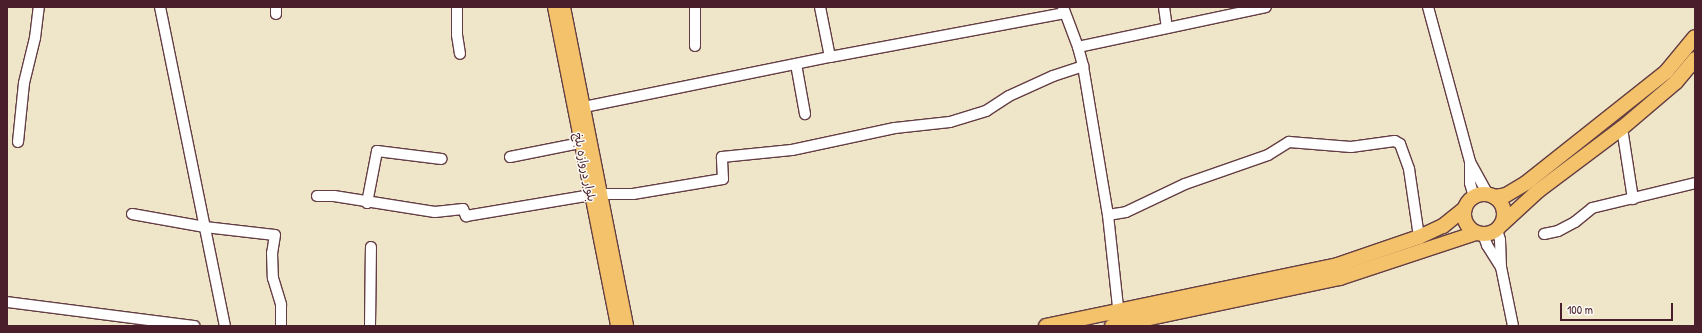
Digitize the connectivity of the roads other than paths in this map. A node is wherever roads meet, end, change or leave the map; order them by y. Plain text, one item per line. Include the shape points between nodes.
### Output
1 (38, 7) edge
2 (160, 7) edge
3 (457, 7) edge
4 (554, 7) edge
5 (564, 7) edge
6 (695, 7) edge
7 (820, 7) edge
8 (1164, 7) edge
9 (1266, 7) edge
10 (1428, 7) edge
11 (1064, 10) edge
12 (1241, 10) edge
13 (1167, 28) junction
14 (1695, 37) edge
15 (695, 46) dead end
16 (1078, 47) junction
17 (460, 54) dead end
18 (830, 57) junction
19 (1695, 58) edge
20 (796, 64) junction
21 (1082, 66) junction
22 (584, 108) junction
23 (805, 114) dead end
24 (1622, 128) junction
25 (18, 142) dead end
26 (580, 144) junction
27 (510, 158) dead end
28 (442, 159) dead end
29 (1470, 162) junction
30 (1695, 183) edge
31 (596, 195) junction
32 (317, 196) dead end
33 (1492, 196) junction
34 (1474, 197) junction
35 (1633, 199) junction
36 (367, 203) junction
37 (1465, 208) junction
38 (132, 214) dead end
39 (1108, 216) junction
40 (205, 227) junction
41 (1500, 227) junction
42 (1480, 233) junction
43 (1544, 234) dead end
44 (1419, 238) junction
45 (371, 247) dead end
46 (1500, 267) junction
47 (7, 302) edge
48 (1118, 322) edge
49 (194, 326) edge
50 (225, 326) edge
51 (281, 326) edge
52 (370, 326) edge
53 (617, 326) edge
54 (627, 326) edge
55 (1046, 326) edge
56 (1513, 326) edge

1 - 25 street via 35,38 24,83
2 - 40 street
3 - 17 street
4 - 26 main road, بلوار دروازه بلخ
5 - 22 main road, بلوار دروازه بلخ
6 - 15 street
7 - 18 street
8 - 13 street
9 - 12 street
10 - 29 street
11 - 16 street
11 - 18 street
12 - 13 street
13 - 16 street
14 - 33 highway via 1666,72 1526,183 1506,195
16 - 21 street
18 - 20 street
19 - 24 highway via 1676,82
20 - 22 street
20 - 23 street
21 - 31 street via 1009,96 986,111 950,122 895,128 792,150 722,157 723,179 633,194
21 - 39 street
22 - 31 main road, بلوار دروازه بلخ
24 - 35 street
24 - 41 highway via 1538,191
26 - 27 street
26 - 31 main road, بلوار دروازه بلخ
28 - 36 street via 376,150
29 - 33 street
29 - 34 street via 1470,182
30 - 35 street
31 - 36 street via 466,216 463,209 435,212
31 - 53 main road, بلوار دروازه بلخ
31 - 54 main road, بلوار دروازه بلخ
32 - 36 street via 334,196
33 - 34 highway
33 - 41 highway via 1501,202 1504,209
34 - 37 highway
35 - 43 street via 1592,208 1575,222 1558,231
37 - 42 highway via 1466,222
37 - 44 highway via 1443,226
38 - 40 street
39 - 44 street via 1126,212 1185,184 1268,155 1289,142 1351,146 1395,142 1400,144 1407,162
39 - 48 street
40 - 50 street
40 - 51 street via 275,235 272,253 274,278 281,305
41 - 42 highway
41 - 46 street
42 - 46 street
42 - 48 highway via 1340,278
44 - 48 highway via 1337,265
45 - 52 street
46 - 56 street
47 - 49 street
48 - 55 highway

